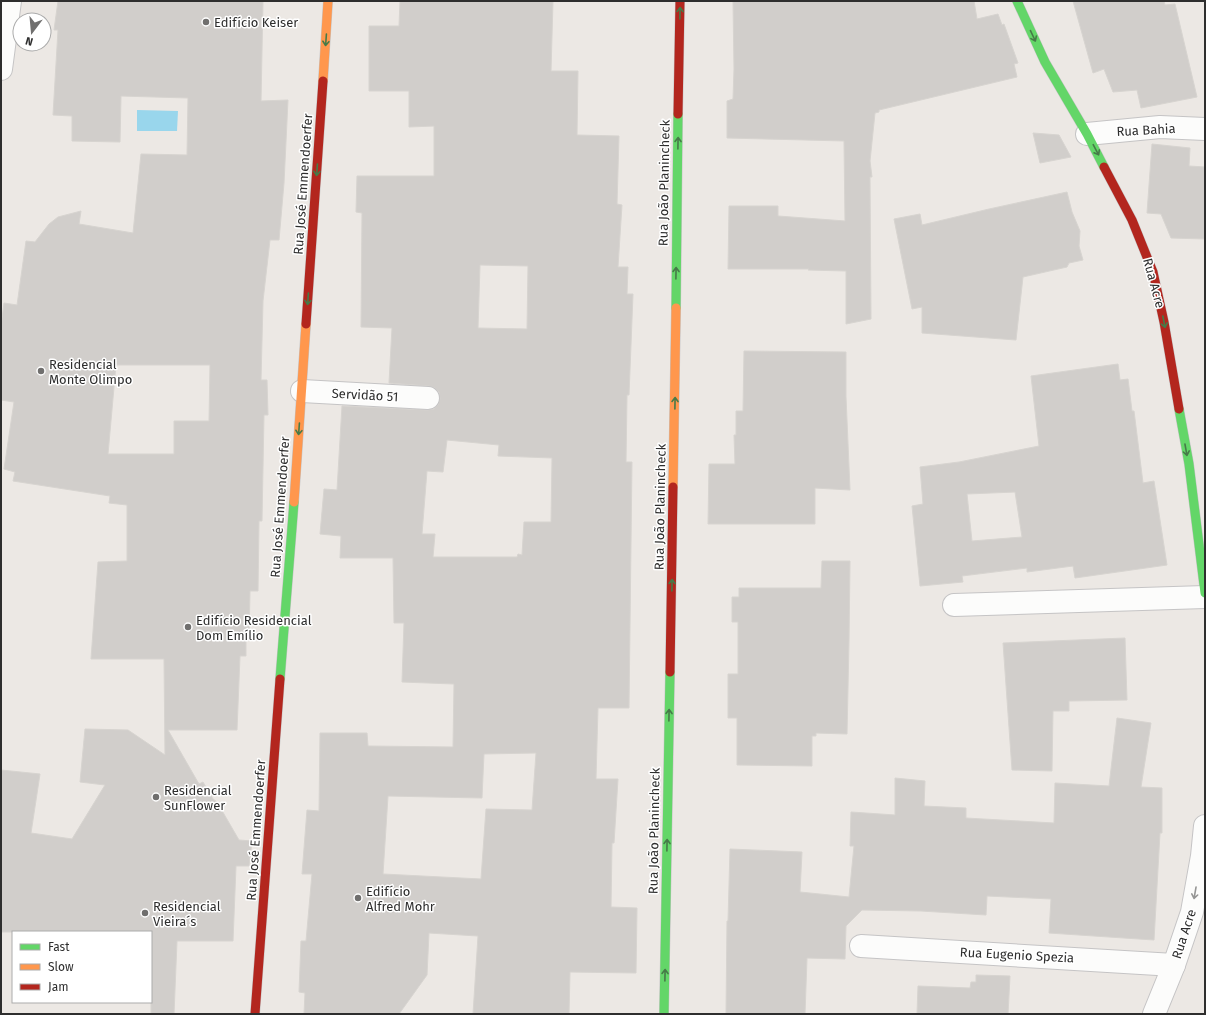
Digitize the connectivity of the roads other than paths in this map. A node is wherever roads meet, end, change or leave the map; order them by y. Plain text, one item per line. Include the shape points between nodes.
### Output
1 (10, 1) edge
2 (328, 1) edge
3 (680, 1) edge
4 (1017, 1) edge
5 (1, 69) edge
6 (1205, 129) edge
7 (1087, 134) junction
8 (302, 392) junction
9 (428, 398) dead end
10 (1205, 594) edge
11 (1205, 597) edge
12 (954, 606) dead end
13 (1205, 826) edge
14 (861, 946) dead end
15 (1174, 965) junction
16 (255, 1014) edge
17 (664, 1014) edge
18 (1154, 1014) edge

1 - 5 street
2 -> 8 street, Rua José Emmendoerfer
17 -> 3 street, Rua João Planincheck
4 -> 7 street, Rua Acre via 1045,62
6 - 7 street, Rua Bahia via 1160,127
7 -> 10 street, Rua Acre via 1132,220 1153,272 1189,464
8 - 9 street, Servidão 51
8 -> 16 street, Rua José Emmendoerfer
11 - 12 street
13 -> 15 street, Rua Acre via 1192,912
14 - 15 street, Rua Eugenio Spezia
15 - 18 street, Rua Acre

